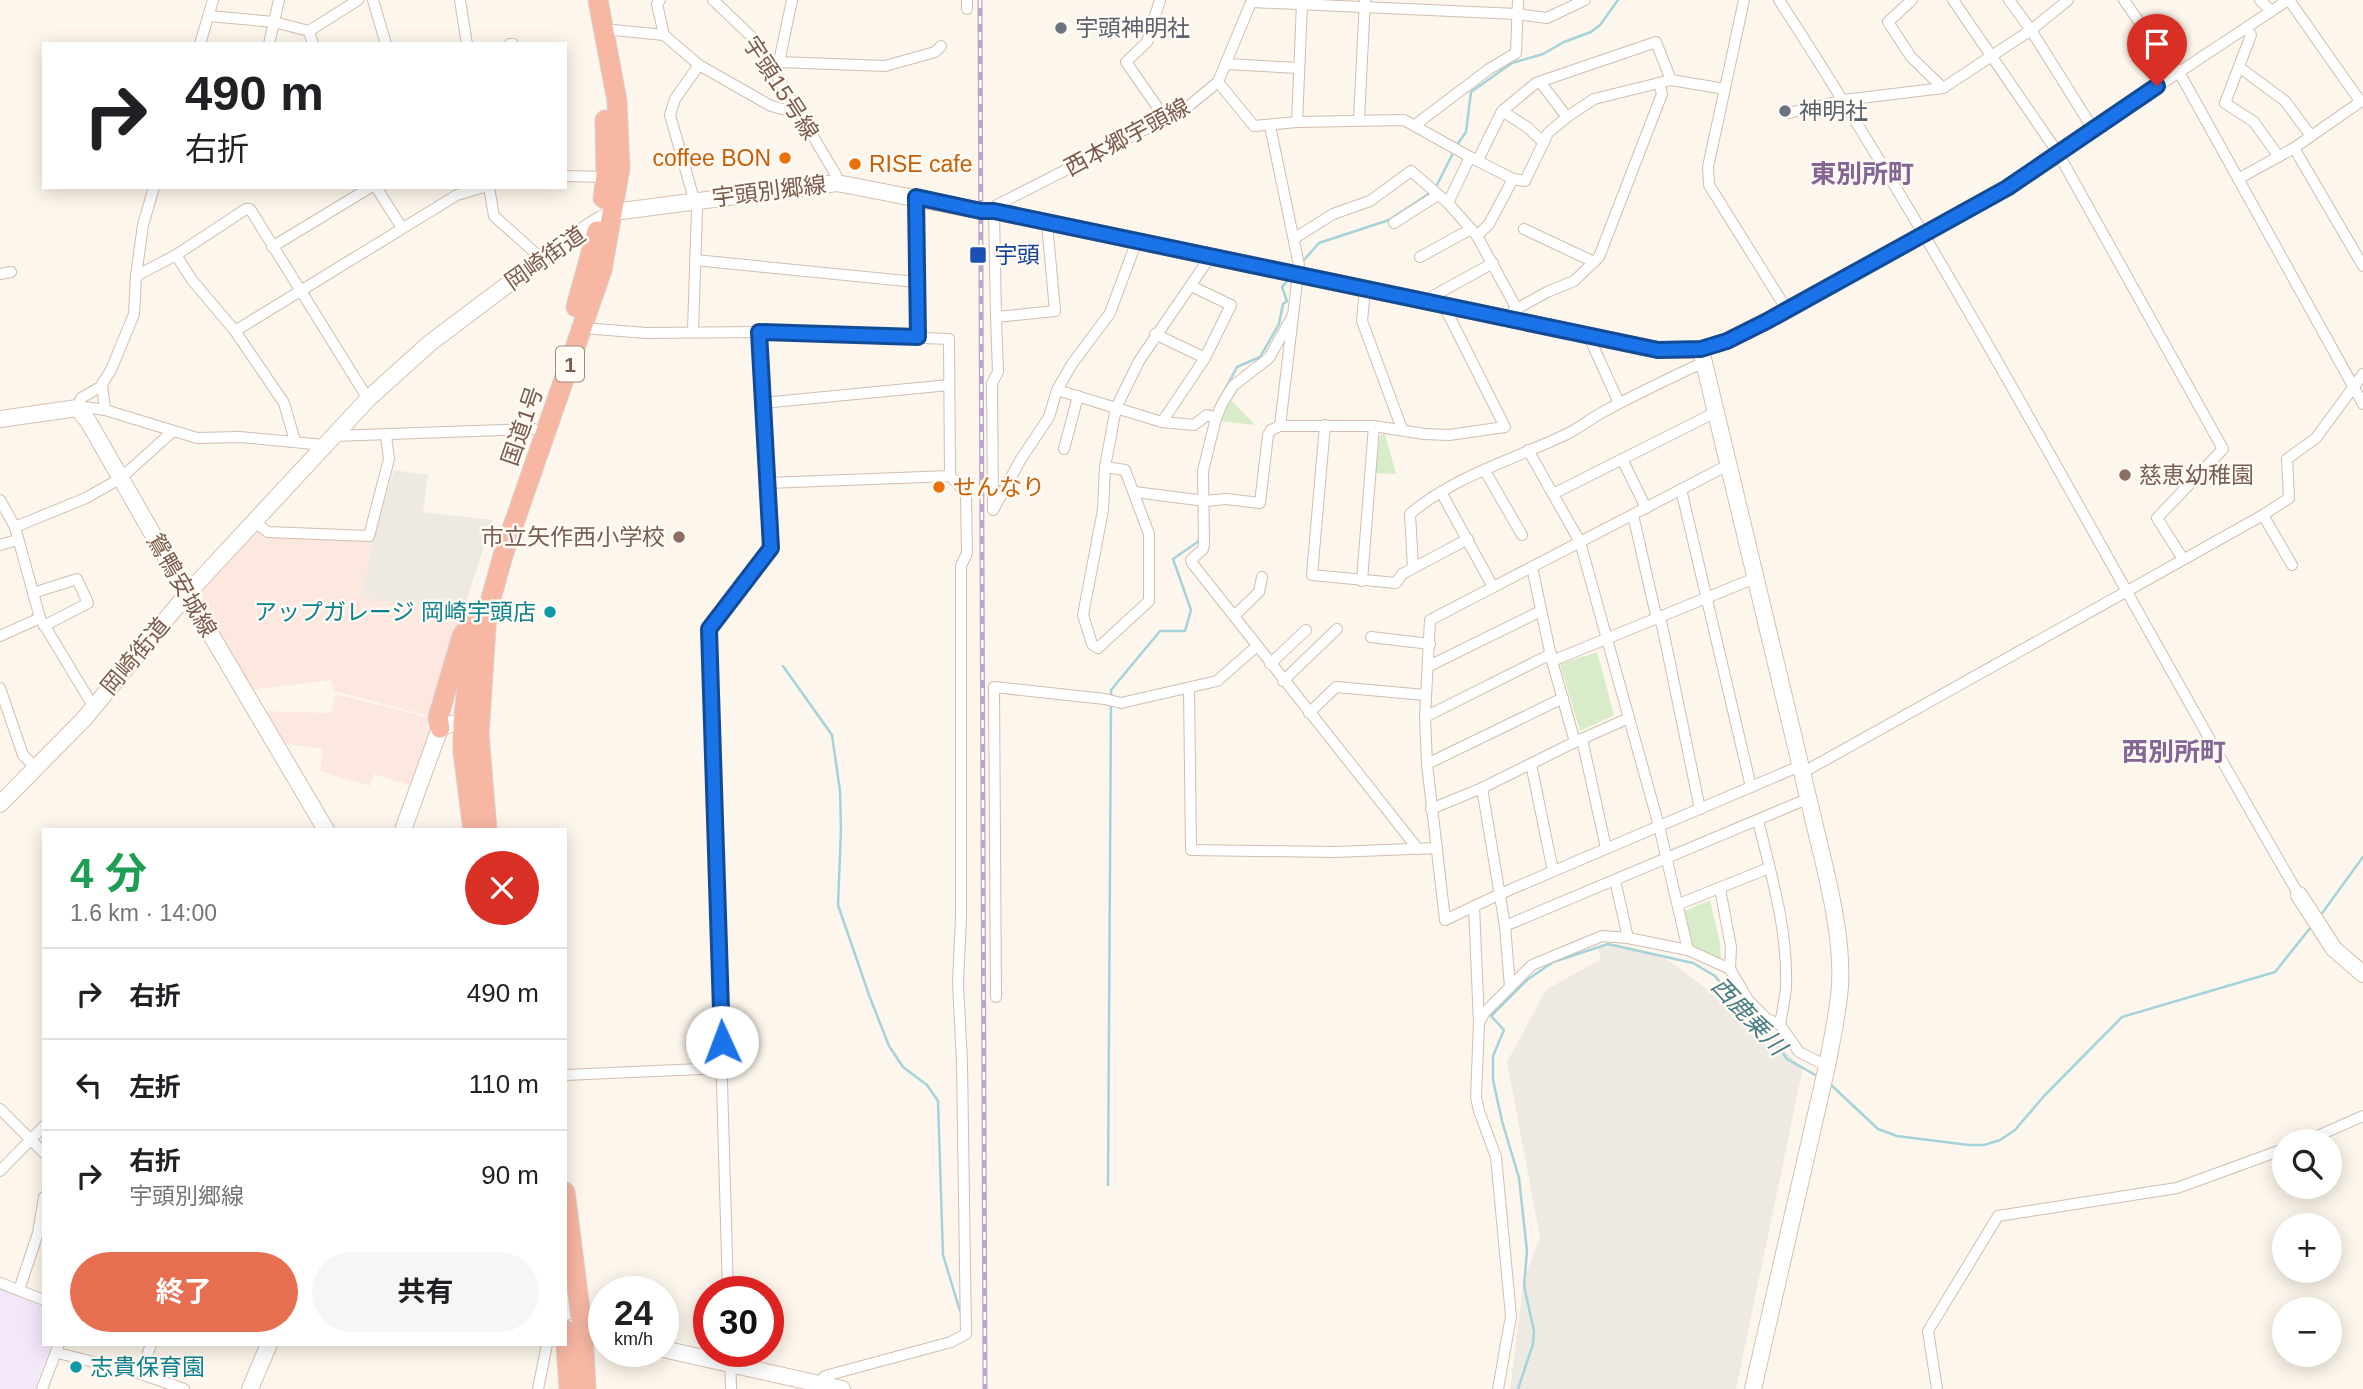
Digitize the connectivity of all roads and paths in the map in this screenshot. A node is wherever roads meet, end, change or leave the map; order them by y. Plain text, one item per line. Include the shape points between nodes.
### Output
1 (213, 0) edge
2 (279, 0) edge
3 (358, 0) edge
4 (373, 0) edge
5 (460, 0) edge
6 (586, 0) edge
7 (598, 0) edge
8 (660, 0) edge
9 (713, 0) edge
10 (792, 0) edge
11 (1160, 0) edge
12 (1518, 0) edge
13 (1585, 0) edge
14 (1744, 0) edge
15 (1779, 0) edge
16 (1953, 0) edge
17 (2009, 0) edge
18 (2068, 0) edge
19 (2124, 0) edge
20 (2288, 0) edge
21 (1252, 1) edge
22 (1910, 1) edge
23 (1365, 3) edge
24 (1302, 4) junction
25 (2267, 4) edge
26 (1517, 14) junction
27 (209, 16) junction
28 (274, 22) junction
29 (2246, 28) junction
30 (603, 29) junction
31 (309, 30) junction
32 (2031, 30) junction
33 (664, 35) junction
34 (201, 42) edge
35 (269, 42) edge
36 (312, 42) edge
37 (385, 42) edge
38 (467, 42) edge
39 (941, 46) dead end
40 (1991, 56) junction
41 (775, 64) junction
42 (1227, 64) junction
43 (699, 65) junction
44 (2239, 67) junction
45 (1298, 68) junction
46 (2179, 72) junction
47 (1671, 80) junction
48 (1219, 82) junction
49 (1540, 82) junction
50 (1659, 83) junction
51 (1943, 88) junction
52 (1725, 89) junction
53 (1844, 100) junction
54 (2362, 100) edge
55 (796, 108) junction
56 (1502, 111) junction
57 (1789, 113) dead end
58 (1567, 117) junction
59 (1165, 118) junction
60 (1359, 119) junction
61 (1297, 122) junction
62 (1270, 125) junction
63 (1415, 125) junction
64 (2093, 128) junction
65 (2311, 136) junction
66 (1544, 143) junction
67 (2294, 148) junction
68 (2058, 153) junction
69 (2278, 157) junction
70 (1474, 159) junction
71 (567, 176) edge
72 (606, 177) junction
73 (1513, 178) junction
74 (2238, 179) junction
75 (837, 183) junction
76 (153, 189) edge
77 (371, 189) edge
78 (375, 189) edge
79 (479, 189) edge
80 (487, 189) edge
81 (1438, 195) junction
82 (916, 197) junction
83 (693, 201) junction
84 (1448, 203) junction
85 (987, 211) junction
86 (607, 216) junction
87 (1047, 223) junction
88 (1394, 223) dead end
89 (401, 228) junction
90 (1524, 229) dead end
91 (1474, 232) junction
92 (1925, 233) junction
93 (1295, 238) junction
94 (1136, 243) junction
95 (272, 247) junction
96 (176, 255) junction
97 (1210, 257) junction
98 (1419, 257) dead end
99 (542, 259) junction
100 (695, 260) junction
101 (1594, 262) junction
102 (1493, 263) junction
103 (2363, 266) edge
104 (136, 276) junction
105 (1297, 276) junction
106 (916, 282) junction
107 (1191, 286) junction
108 (1365, 289) junction
109 (300, 292) junction
110 (1424, 301) junction
111 (1444, 306) junction
112 (1517, 309) junction
113 (1787, 310) junction
114 (996, 317) junction
115 (1292, 317) junction
116 (1502, 318) junction
117 (583, 328) junction
118 (235, 331) junction
119 (693, 331) junction
120 (759, 332) junction
121 (1155, 334) junction
122 (918, 337) junction
123 (1589, 337) junction
124 (1702, 356) junction
125 (1206, 358) junction
126 (2363, 374) edge
127 (949, 385) junction
128 (102, 386) junction
129 (2353, 388) junction
130 (1057, 390) junction
131 (1078, 397) junction
132 (368, 399) junction
133 (762, 403) junction
134 (1619, 403) junction
135 (2363, 404) edge
136 (77, 408) junction
137 (1116, 408) junction
138 (105, 410) junction
139 (1716, 412) junction
140 (1212, 416) junction
141 (0, 419) edge
142 (1162, 422) junction
143 (1325, 425) junction
144 (1280, 426) junction
145 (1374, 426) junction
146 (534, 429) junction
147 (1402, 429) junction
148 (173, 431) junction
149 (386, 436) junction
150 (329, 440) junction
151 (295, 441) junction
152 (1064, 449) dead end
153 (1528, 450) junction
154 (1622, 459) junction
155 (1728, 465) junction
156 (1105, 467) junction
157 (1485, 471) junction
158 (950, 476) junction
159 (121, 478) junction
160 (767, 483) junction
161 (1681, 489) junction
162 (1135, 492) junction
163 (1441, 492) junction
164 (1553, 494) junction
165 (0, 500) edge
166 (1205, 502) junction
167 (1646, 508) junction
168 (1633, 515) junction
169 (2263, 515) junction
170 (253, 521) junction
171 (15, 527) junction
172 (1522, 535) dead end
173 (1468, 539) junction
174 (17, 540) junction
175 (1580, 542) junction
176 (0, 545) edge
177 (2183, 559) junction
178 (2292, 565) dead end
179 (1413, 567) junction
180 (1532, 567) junction
181 (1262, 577) dead end
182 (1755, 578) junction
183 (1363, 581) junction
184 (1493, 587) junction
185 (2126, 591) junction
186 (33, 593) junction
187 (187, 594) junction
188 (1706, 599) junction
189 (1541, 611) junction
190 (476, 616) junction
191 (1234, 616) junction
192 (1658, 617) junction
193 (42, 622) junction
194 (1337, 629) dead end
195 (1306, 630) dead end
196 (0, 636) edge
197 (1371, 637) dead end
198 (1606, 639) junction
199 (1430, 644) junction
200 (1257, 646) junction
201 (1551, 658) junction
202 (1270, 664) junction
203 (1429, 666) junction
204 (1283, 681) junction
205 (0, 688) edge
206 (1189, 688) junction
207 (1425, 695) junction
208 (1563, 698) junction
209 (93, 706) junction
210 (1310, 713) junction
211 (1425, 717) junction
212 (1629, 718) junction
213 (471, 722) junction
214 (440, 728) junction
215 (1578, 741) junction
216 (1427, 764) junction
217 (1531, 764) junction
218 (36, 768) junction
219 (1801, 770) junction
220 (1751, 787) junction
221 (1482, 788) junction
222 (1807, 799) junction
223 (0, 804) edge
224 (1700, 808) junction
225 (1431, 809) junction
226 (1758, 820) junction
227 (1659, 826) junction
228 (325, 828) edge
229 (404, 828) edge
230 (473, 828) edge
231 (487, 828) edge
232 (1437, 848) junction
233 (1606, 848) junction
234 (1418, 849) junction
235 (1666, 857) junction
236 (1769, 868) junction
237 (1553, 871) junction
238 (1615, 880) junction
239 (1720, 888) junction
240 (1500, 894) junction
241 (2299, 895) joint
242 (1679, 904) junction
243 (1474, 906) junction
244 (1505, 926) junction
245 (1628, 937) junction
246 (1688, 950) junction
247 (1730, 969) junction
248 (2363, 974) edge
249 (1510, 987) junction
250 (996, 997) dead end
251 (1479, 1023) junction
252 (1780, 1025) junction
253 (1827, 1066) junction
254 (723, 1068) junction
255 (567, 1075) edge
256 (0, 1109) edge
257 (2363, 1116) edge
258 (42, 1128) edge
259 (2333, 1129) edge
260 (31, 1139) junction
261 (42, 1151) edge
262 (2272, 1153) edge
263 (0, 1171) edge
264 (42, 1207) edge
265 (567, 1223) edge
266 (728, 1276) edge
267 (0, 1283) edge
268 (19, 1290) junction
269 (42, 1299) edge
270 (574, 1331) edge
271 (150, 1346) edge
272 (268, 1346) edge
273 (547, 1346) edge
274 (58, 1348) edge
275 (731, 1367) edge
276 (763, 1367) edge
277 (141, 1374) junction
278 (818, 1384) junction
279 (42, 1389) edge
280 (184, 1389) edge
281 (250, 1389) edge
282 (538, 1389) edge
283 (569, 1389) edge
284 (586, 1389) edge
285 (732, 1389) edge
286 (842, 1389) edge
287 (1498, 1389) edge
288 (1753, 1389) edge
289 (1937, 1389) edge

1 - 27 street
2 - 28 street
3 - 31 street
4 - 37 street
5 - 38 street
6 - 72 highway, 国道1号 / 1 via 605,112
7 - 30 highway, 国道1号 / 1
8 - 33 street
9 - 41 street, 宇頭15号線
10 - 41 street
11 - 59 street via 1147,43 1126,62
12 - 26 street
13 - 26 street via 1547,18
14 - 52 street
15 - 53 street
16 - 40 street
17 - 32 street
18 - 32 street
19 - 46 street
20 - 25 street
20 - 54 street
21 - 24 street
21 - 42 street, 西本郷宇頭線
22 - 51 street via 1888,22 1911,57
23 - 24 street
23 - 26 street
23 - 60 street
24 - 45 street
25 - 29 street
26 - 63 street via 1516,53
27 - 28 street
27 - 34 street
28 - 31 street
28 - 35 street
29 - 44 street via 2251,35
29 - 46 street
30 - 33 street
30 - 86 highway, 国道1号 / 1 via 617,101 620,168
31 - 36 street
32 - 40 street
32 - 64 street
33 - 43 street
39 - 41 street via 935,52 885,66
40 - 51 street
40 - 68 street
41 - 55 street, 宇頭15号線
42 - 45 street
42 - 48 street, 西本郷宇頭線
43 - 55 street via 771,106
43 - 83 street via 675,99 670,115
44 - 65 street via 2285,101
44 - 69 street via 2225,103 2254,122
45 - 61 street
46 - 64 street
46 - 74 street
47 - 49 street via 1656,42
47 - 50 street
47 - 52 street
48 - 59 street, 西本郷宇頭線 via 1185,109
48 - 62 street via 1254,126
49 - 56 street
49 - 58 street
50 - 58 street via 1594,99
50 - 101 street via 1662,94 1600,257
51 - 53 street
52 - 113 street via 1708,167 1709,185
53 - 57 street
53 - 92 street
54 - 65 street
55 - 75 street, 宇頭15号線
56 - 66 street
56 - 70 street
58 - 66 street via 1548,133
59 - 85 street, 西本郷宇頭線
60 - 61 street
60 - 63 street via 1404,120
61 - 62 street
62 - 93 street
63 - 70 street
64 - 68 street
65 - 67 street
66 - 73 street via 1525,181
67 - 69 street
67 - 103 street
68 - 92 street via 2007,188
68 - 177 street via 2223,449 2157,518
69 - 74 street
70 - 73 street
70 - 84 street
71 - 72 street
72 - 86 highway, 国道1号 / 1
73 - 91 street via 1489,224
74 - 129 street
75 - 82 street, 宇頭別郷線
75 - 83 street, 宇頭別郷線
76 - 104 street
77 - 95 street
78 - 89 street
79 - 89 street via 457,195
80 - 99 street via 494,216
81 - 84 street
81 - 88 street
81 - 93 street via 1411,171 1370,201 1334,214
82 - 85 street, 宇頭別郷線
82 - 106 street
83 - 86 street, 宇頭別郷線
83 - 100 street via 697,210
84 - 91 street
85 - 87 street, 宇頭別郷線
85 - 114 street
86 - 99 street, 岡崎街道
86 - 117 highway, 国道1号 / 1 via 602,270
86 - 146 highway, 国道1号 / 1
87 - 94 street, 宇頭別郷線
87 - 114 street via 1055,311
89 - 109 street
90 - 101 street
91 - 98 street
91 - 102 street
92 - 113 street
92 - 185 street
93 - 105 street
94 - 97 street, 宇頭別郷線
94 - 130 street via 1110,313
95 - 96 street via 246,209
95 - 109 street
96 - 104 street
96 - 118 street
97 - 105 street, 宇頭別郷線
97 - 107 street
99 - 132 street, 岡崎街道 via 430,343
100 - 106 street
100 - 119 street
101 - 112 street via 1574,281
102 - 110 street
102 - 112 street
104 - 128 street via 134,314
105 - 108 street, 宇頭別郷線
105 - 115 street
106 - 122 street
107 - 121 street
107 - 125 street via 1231,305
108 - 110 street, 宇頭別郷線
108 - 147 street via 1362,321
109 - 118 street
109 - 132 street
110 - 111 street, 宇頭別郷線
111 - 116 street
111 - 147 street via 1505,427 1462,434
112 - 116 street
113 - 124 street
114 - 130 street via 993,510 1049,417
115 - 140 street via 1269,358 1233,386
115 - 144 street
116 - 123 street
117 - 119 street
117 - 213 highway, 国道1号 / 1 via 504,552 488,613
118 - 151 street via 284,403
119 - 120 street
120 - 122 street
120 - 133 street
121 - 125 street
121 - 137 street
122 - 127 street via 949,339
123 - 124 street
123 - 134 street
124 - 134 street
124 - 139 street
125 - 142 street
126 - 129 street
127 - 133 street
127 - 158 street
128 - 136 street via 81,398
128 - 138 street
129 - 135 street
129 - 169 street via 2316,438 2287,459 2289,498
130 - 131 street
131 - 137 street
131 - 152 street
132 - 150 street, 岡崎街道
133 - 160 street
134 - 153 street via 1569,433
136 - 138 street
136 - 141 street
136 - 159 street, 鴛鴨安城線
137 - 142 street
137 - 156 street
138 - 148 street
139 - 154 street
139 - 155 street
140 - 142 street via 1194,425
140 - 166 street via 1203,471
143 - 144 street
143 - 145 street
143 - 183 street via 1312,575
144 - 166 street via 1268,435 1260,503
145 - 147 street
145 - 183 street
146 - 149 street
146 - 190 highway, 国道1号 / 1
148 - 151 street via 197,438
148 - 159 street
149 - 150 street
149 - 170 street via 389,459 369,536 268,532
150 - 151 street
150 - 170 street, 岡崎街道
153 - 157 street
153 - 164 street
154 - 164 street
154 - 167 street
155 - 161 street
155 - 182 street
156 - 162 street via 1125,470
156 - 162 street via 1083,615 1092,644 1098,648 1149,601 1149,534
157 - 163 street
157 - 172 street
158 - 160 street
158 - 278 street via 967,493 967,553 961,566 958,983 967,1334 825,1376
159 - 171 street
159 - 187 street, 鴛鴨安城線
160 - 254 street via 771,548 709,629
161 - 167 street
161 - 188 street
162 - 166 street
163 - 173 street
163 - 179 street via 1410,514
164 - 175 street
165 - 171 street
166 - 191 street via 1203,549 1192,564
167 - 168 street
168 - 175 street
168 - 192 street
169 - 177 street
169 - 178 street
170 - 187 street, 岡崎街道
171 - 174 street
173 - 179 street
173 - 184 street
174 - 176 street
174 - 186 street
175 - 180 street
175 - 198 street
177 - 185 street
179 - 183 street via 1396,583
180 - 184 street
180 - 189 street
181 - 191 street via 1259,592
182 - 188 street
182 - 219 street
184 - 199 street via 1430,620
185 - 219 street
185 - 241 street
186 - 193 street
186 - 193 street via 77,579 88,603
187 - 209 street, 岡崎街道
187 - 228 street, 鴛鴨安城線
188 - 192 street
188 - 220 street
189 - 201 street
189 - 203 street
190 - 213 highway, 国道1号 / 1
190 - 214 highway via 462,636 438,718
191 - 200 street
192 - 198 street
192 - 224 street
193 - 196 street
193 - 209 street
194 - 204 street
195 - 202 street
197 - 199 street
198 - 201 street
198 - 212 street
199 - 203 street
200 - 202 street
200 - 206 street via 1217,681
201 - 208 street
201 - 211 street
202 - 204 street
203 - 207 street
204 - 210 street
205 - 218 street via 23,755
206 - 234 street via 1191,850
206 - 250 street via 1121,703 994,687
207 - 210 street via 1336,687
207 - 211 street
208 - 215 street
208 - 216 street
209 - 218 street, 岡崎街道
210 - 234 street
211 - 216 street
212 - 215 street
212 - 227 street
213 - 214 street
213 - 230 highway, 国道1号 / 1 via 466,776
213 - 231 highway, 国道1号 / 1
214 - 229 street
215 - 217 street
215 - 233 street
216 - 225 street
217 - 221 street
217 - 237 street
218 - 223 street, 岡崎街道
219 - 220 street
219 - 222 street
220 - 224 street
221 - 225 street
221 - 240 street
222 - 226 street
222 - 253 street via 1833,902 1839,955 1839,995
224 - 227 street
225 - 232 street
226 - 235 street
226 - 236 street
227 - 233 street
227 - 235 street
232 - 234 street
232 - 243 street via 1445,920
233 - 237 street
235 - 238 street
235 - 242 street
236 - 239 street
236 - 252 street via 1784,943 1786,988
237 - 240 street
238 - 244 street
238 - 245 street
239 - 242 street
239 - 247 street via 1731,947
240 - 243 street
240 - 244 street
241 - 248 street via 2334,949
242 - 246 street
243 - 251 street
244 - 249 street
245 - 246 street
245 - 249 street via 1602,936 1532,965
246 - 247 street
247 - 252 street via 1748,1000
249 - 251 street
251 - 287 street via 1476,1097 1496,1157 1511,1316
252 - 253 street via 1799,1052
253 - 288 street
254 - 255 street
254 - 266 street
256 - 260 street
257 - 259 street
258 - 260 street
260 - 261 street
260 - 263 street
262 - 289 street via 2177,1188 1998,1216 1928,1331
264 - 268 street
265 - 270 highway
267 - 268 street
268 - 269 street
270 - 283 highway
270 - 284 highway
271 - 277 street
272 - 281 street
273 - 282 street
274 - 277 street
274 - 279 street
275 - 285 street
276 - 278 street
277 - 280 street
278 - 286 street

